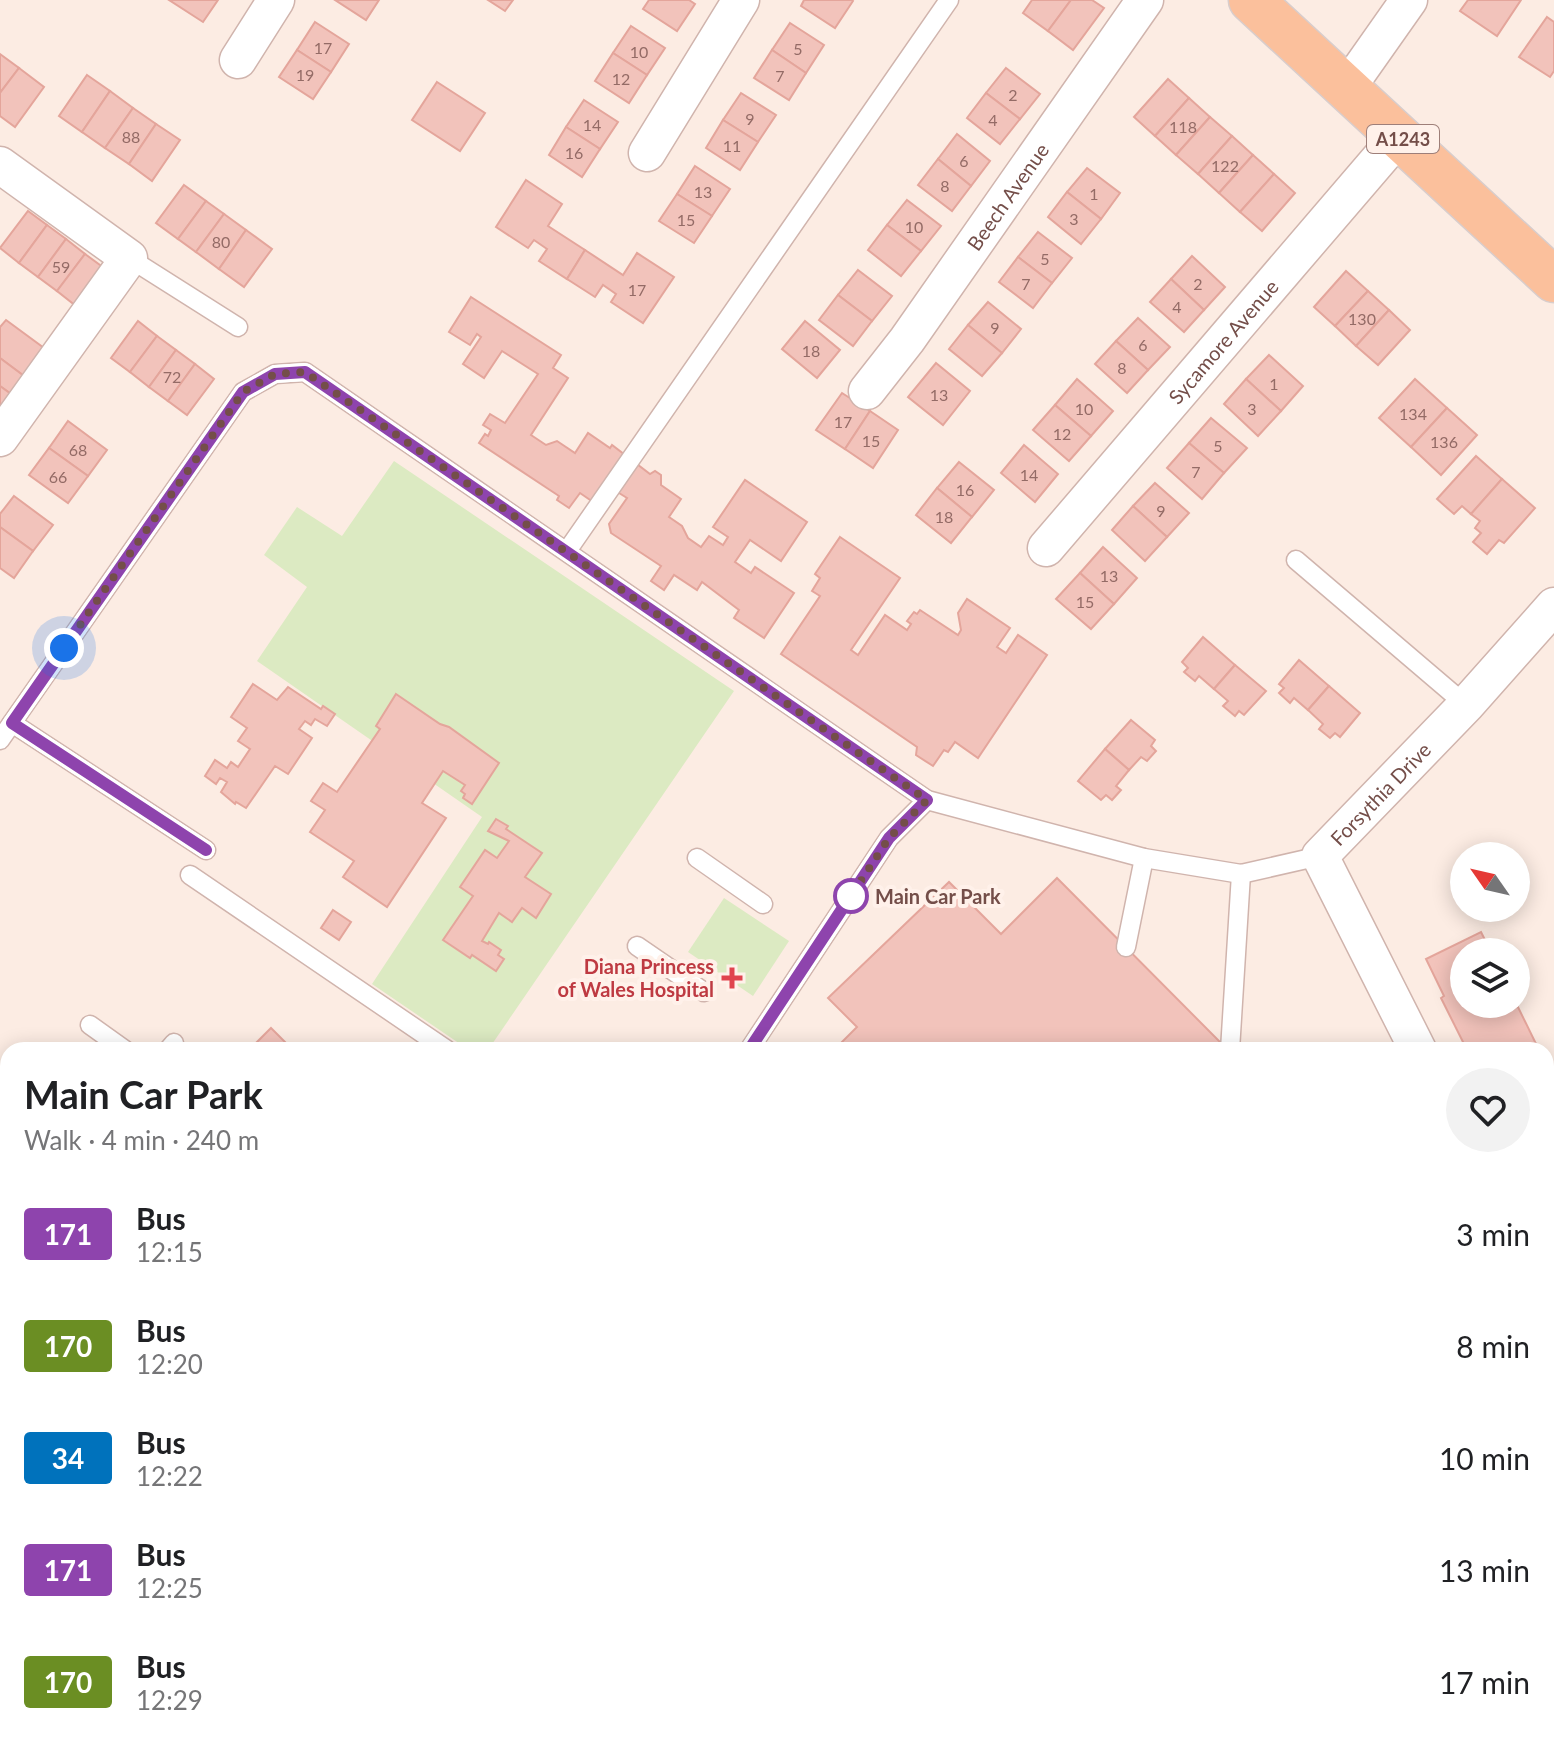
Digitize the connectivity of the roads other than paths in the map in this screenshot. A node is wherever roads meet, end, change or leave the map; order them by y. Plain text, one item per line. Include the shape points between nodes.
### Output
1 (276, 0) edge
2 (741, 0) edge
3 (949, 0) edge
4 (1145, 0) edge
5 (1251, 0) edge
6 (1409, 0) edge
7 (238, 60) dead end
8 (1347, 88) junction
9 (1400, 135) junction
10 (647, 153) dead end
11 (0, 165) edge
12 (129, 258) junction
13 (1554, 280) edge
14 (238, 327) dead end
15 (867, 391) dead end
16 (0, 438) edge
17 (1046, 548) dead end
18 (567, 551) junction
19 (1296, 560) dead end
20 (1554, 606) edge
21 (1466, 705) junction
22 (12, 723) junction
23 (0, 740) edge
24 (927, 800) junction
25 (206, 850) dead end
26 (1320, 856) junction
27 (697, 858) dead end
28 (1144, 858) junction
29 (1241, 874) junction
30 (190, 875) dead end
31 (763, 904) dead end
32 (637, 946) dead end
33 (1126, 947) dead end
34 (704, 992) dead end
35 (90, 1025) dead end
36 (114, 1042) edge
37 (435, 1042) edge
38 (754, 1042) edge
39 (1230, 1042) edge
40 (1414, 1042) edge

1 - 7 street
2 - 10 street
3 - 18 lane
4 - 15 street, Beech Avenue
5 - 8 main road, A1243
6 - 8 street
8 - 9 main road, A1243
9 - 13 main road, A1243
9 - 17 street, Sycamore Avenue
11 - 12 street
12 - 14 lane
12 - 16 street
18 - 22 lane via 305,372 275,374 243,392
18 - 24 lane
19 - 21 lane
20 - 21 street, Forsythia Drive
21 - 26 street, Forsythia Drive
22 - 23 lane
22 - 25 lane
24 - 28 lane
24 - 38 lane via 889,838
26 - 29 lane
26 - 40 street, Forsythia Drive
27 - 31 lane
28 - 29 lane
28 - 33 lane
29 - 39 lane
30 - 37 lane
32 - 34 lane
35 - 36 lane

